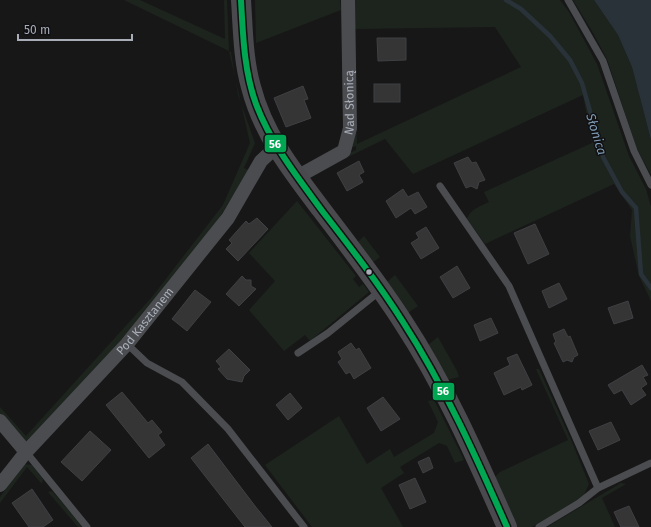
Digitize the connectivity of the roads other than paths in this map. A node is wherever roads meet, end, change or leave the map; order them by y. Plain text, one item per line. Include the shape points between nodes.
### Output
1 (241, 0) edge
2 (348, 0) edge
3 (568, 0) edge
4 (276, 147) junction
5 (297, 178) junction
6 (651, 185) edge
7 (440, 186) dead end
8 (381, 289) junction
9 (127, 344) junction
10 (298, 353) dead end
11 (0, 421) edge
12 (26, 452) junction
13 (651, 464) edge
14 (0, 485) edge
15 (598, 488) junction
16 (87, 527) edge
17 (304, 527) edge
18 (507, 527) edge
19 (540, 527) edge

1 - 4 street via 244,48 251,87 261,117
2 - 5 street, Nad Słonicą via 350,128 344,151
3 - 6 lane via 603,61 634,151
4 - 5 street
4 - 9 street, Pod Kasztanem via 261,161 223,224
5 - 8 street
7 - 15 lane via 509,286
8 - 10 lane via 328,333
8 - 18 street via 412,335 440,384
9 - 12 street, Pod Kasztanem
9 - 17 lane via 147,363 182,382 228,429
11 - 12 street
12 - 14 street, Pod Kasztanem
12 - 16 lane
13 - 15 lane
15 - 19 lane

